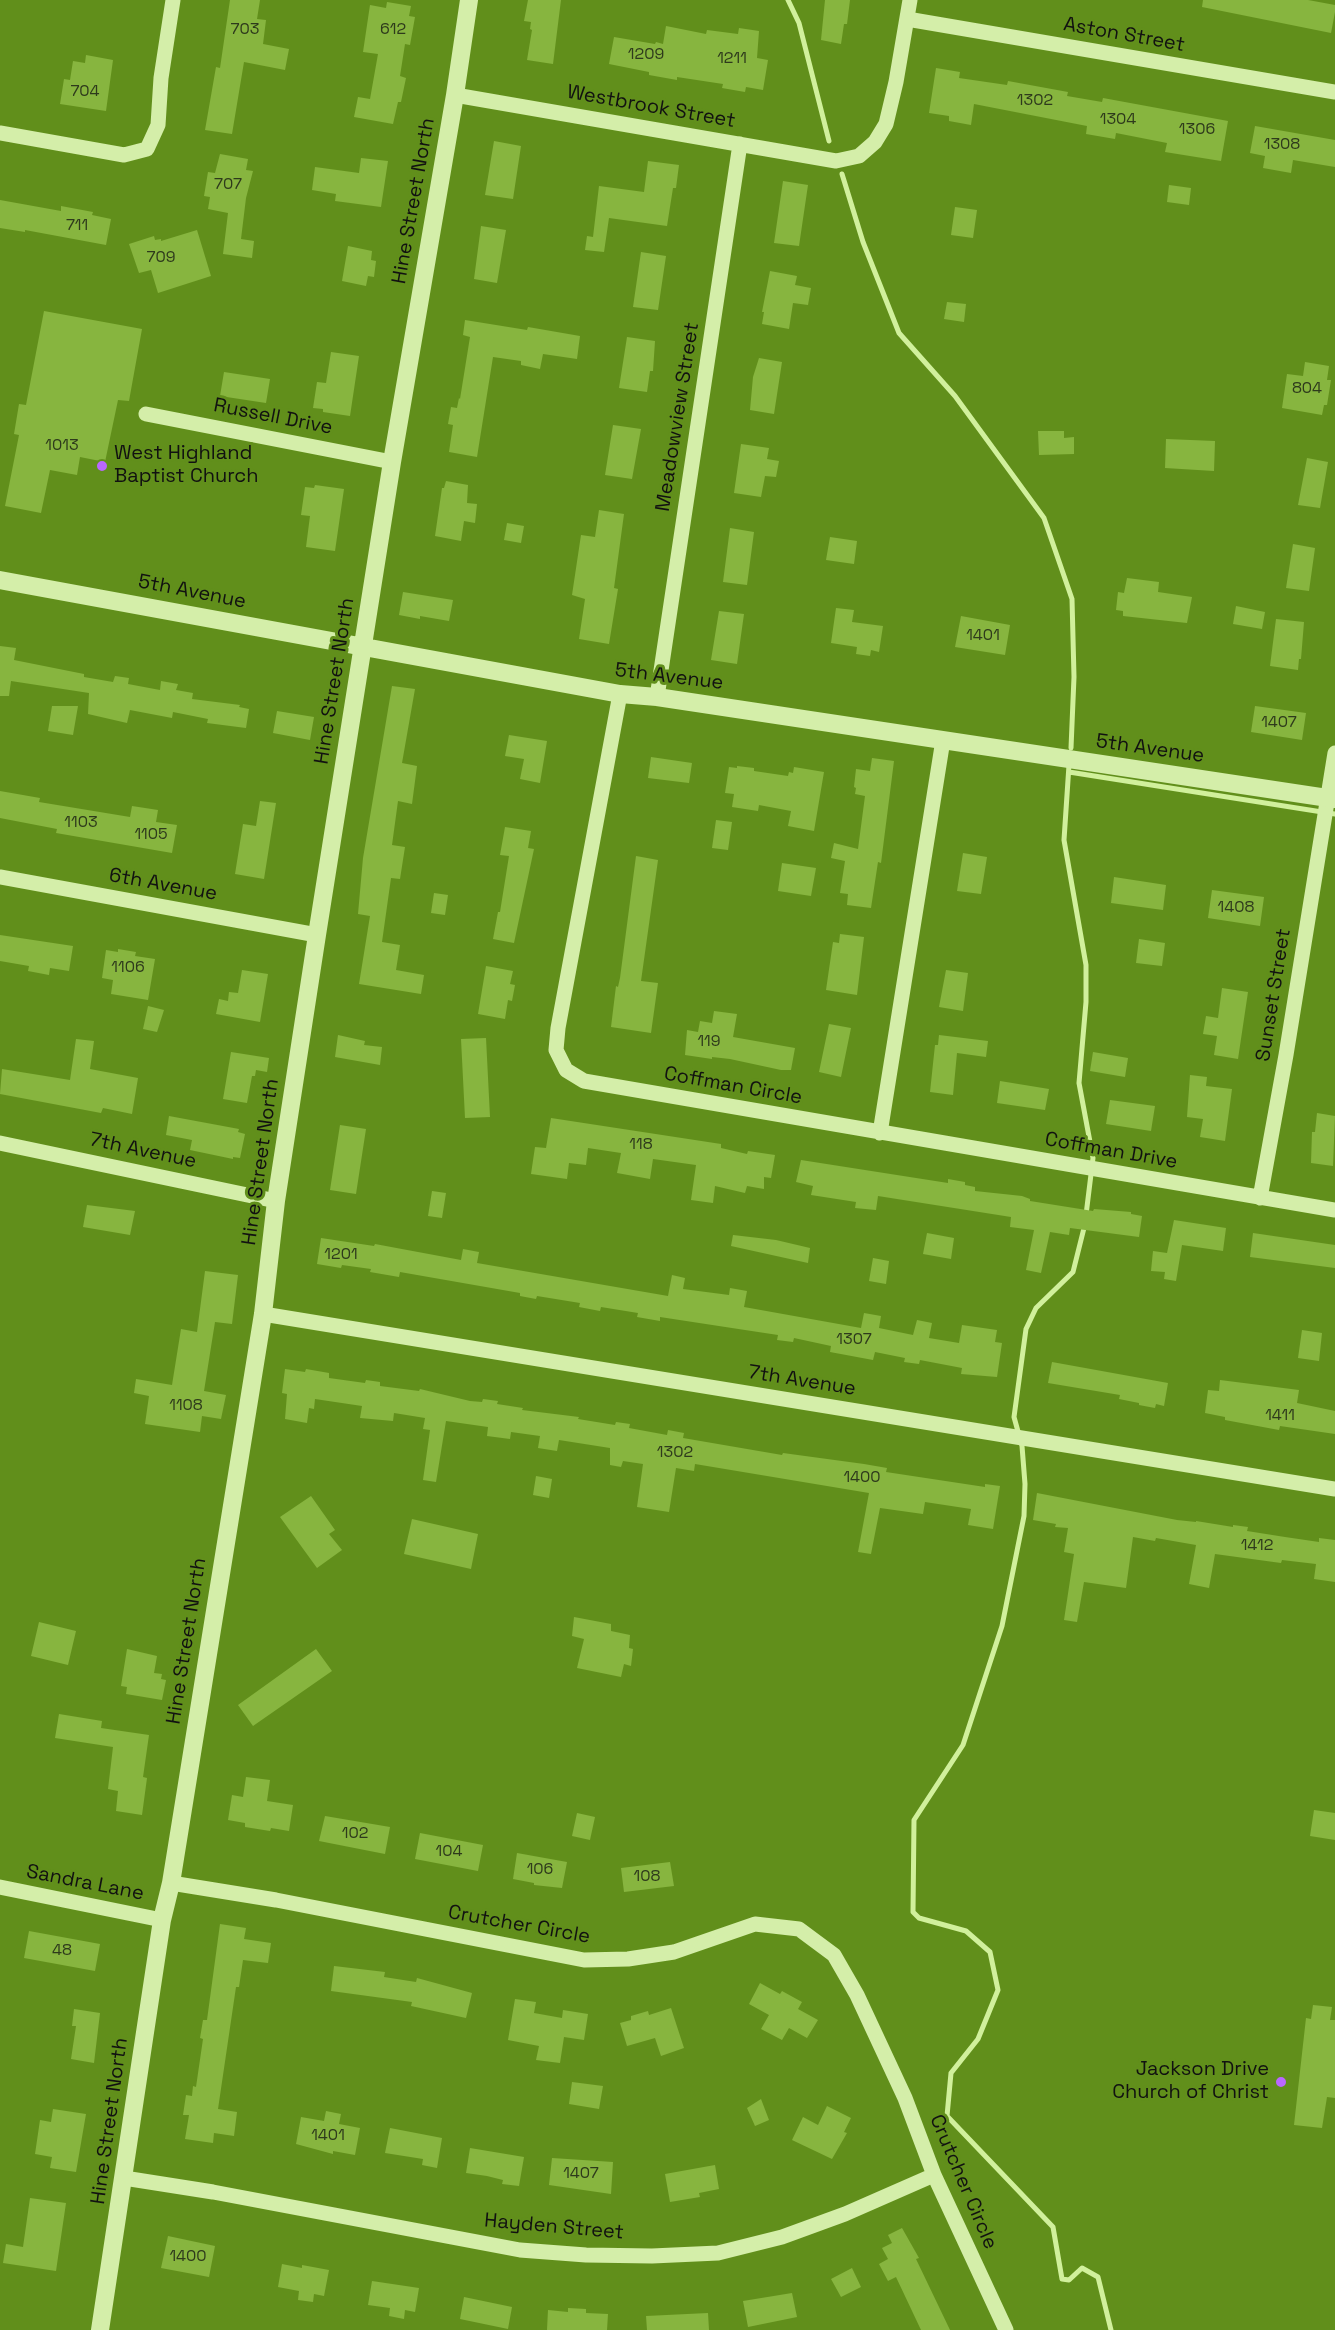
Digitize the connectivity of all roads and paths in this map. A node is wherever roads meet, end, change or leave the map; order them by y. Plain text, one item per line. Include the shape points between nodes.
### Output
1 (173, 0) edge
2 (469, 0) edge
3 (910, 0) edge
4 (907, 19) junction
5 (1335, 92) edge
6 (455, 95) junction
7 (0, 133) edge
8 (740, 144) junction
9 (146, 414) dead end
10 (392, 462) junction
11 (0, 580) edge
12 (363, 647) junction
13 (620, 694) junction
14 (657, 697) junction
15 (943, 740) junction
16 (1335, 753) edge
17 (1331, 798) edge
18 (0, 877) edge
19 (317, 935) junction
20 (880, 1133) junction
21 (0, 1143) edge
22 (1260, 1198) junction
23 (276, 1201) junction
24 (1335, 1210) edge
25 (263, 1314) junction
26 (1335, 1489) edge
27 (171, 1883) junction
28 (0, 1887) edge
29 (162, 1920) junction
30 (934, 2175) junction
31 (124, 2178) junction
32 (100, 2330) edge
33 (1006, 2330) edge

1 - 7 street via 158,125 147,149 124,155
2 - 6 street, Hine Street North
3 - 4 street
4 - 5 street, Aston Street
4 - 8 street, Westbrook Street via 886,124 875,142 858,156 839,160
6 - 8 street, Westbrook Street
6 - 10 street, Hine Street North
8 - 14 street, Meadowview Street
9 - 10 street, Russell Drive
10 - 12 street, Hine Street North
11 - 12 street, 5th Avenue
12 - 13 street, 5th Avenue
12 - 19 street, Hine Street North
13 - 14 street, 5th Avenue
13 - 20 street, Coffman Circle via 558,1028 556,1050 566,1070 584,1081
14 - 15 street, 5th Avenue
15 - 17 street, 5th Avenue
15 - 20 street
16 - 17 street, Sunset Street
17 - 22 street, Sunset Street
18 - 19 street, 6th Avenue
19 - 23 street, Hine Street North
20 - 22 street, Coffman Drive
21 - 23 street, 7th Avenue
22 - 24 street, Coffman Drive
23 - 25 street, Hine Street North
25 - 26 street, 7th Avenue
25 - 27 street, Hine Street North
27 - 29 street, Hine Street North
27 - 30 street, Crutcher Circle via 584,1960 674,1952 755,1924 799,1929 834,1955 856,1995 905,2098
28 - 29 street, Sandra Lane
29 - 31 street, Hine Street North
30 - 31 street, Hayden Street via 782,2237 718,2253 652,2256 520,2250
30 - 33 street, Crutcher Circle
31 - 32 street, Hine Street North

